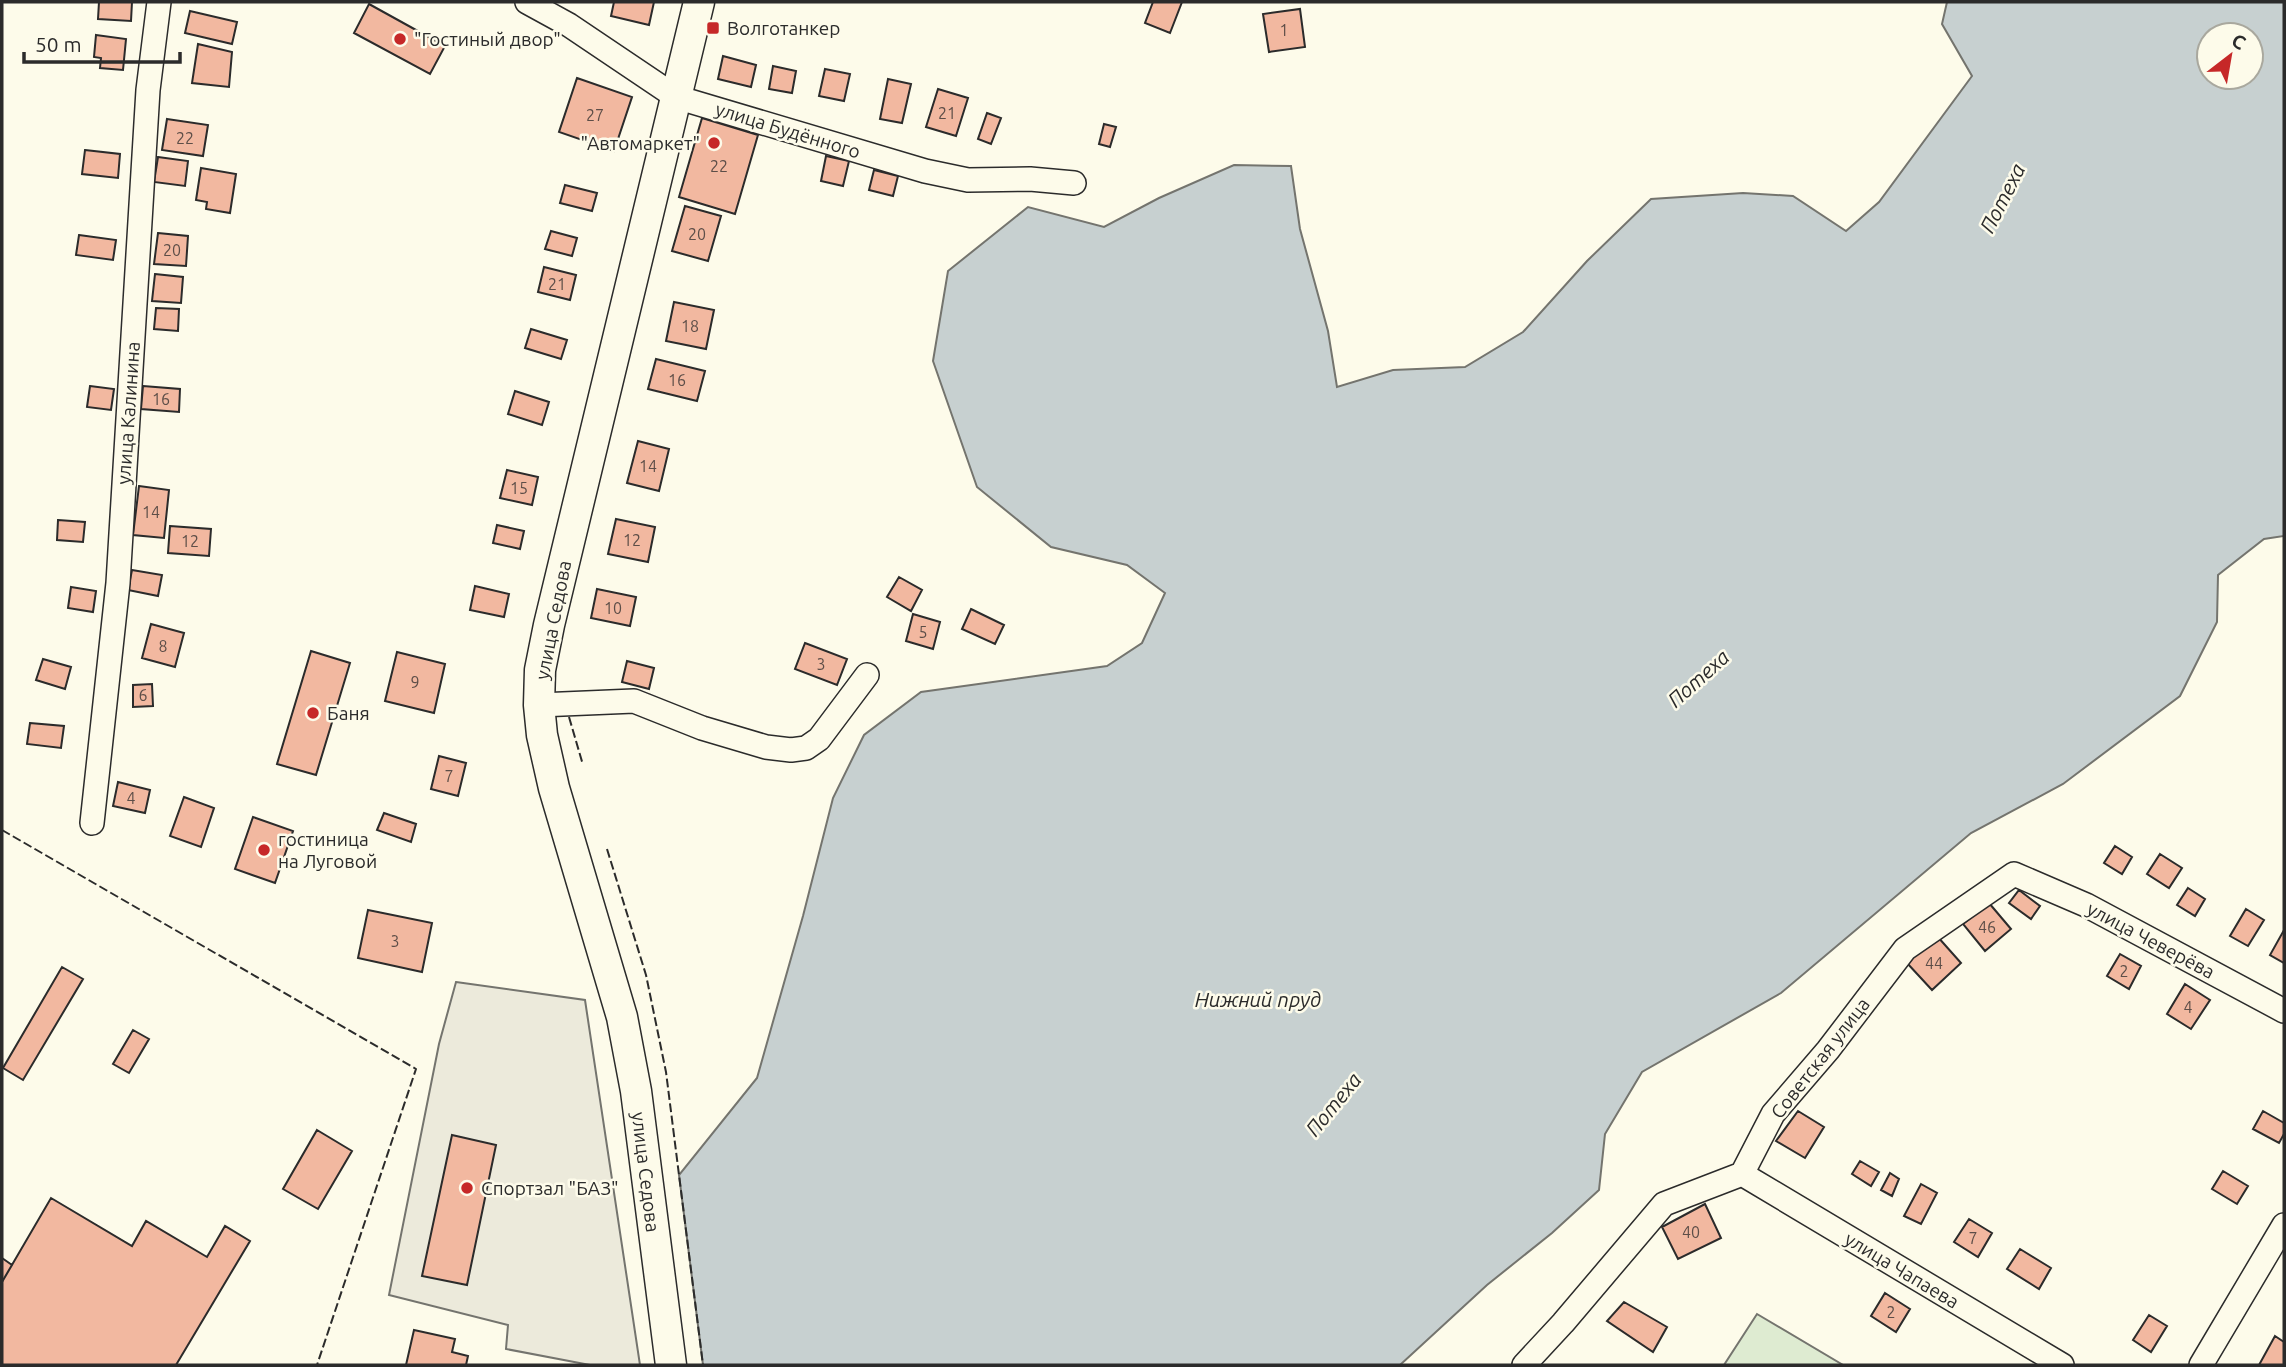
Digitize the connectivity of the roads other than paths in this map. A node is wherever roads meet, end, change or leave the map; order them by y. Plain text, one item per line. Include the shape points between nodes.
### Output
1 (159, 2) edge
2 (527, 2) edge
3 (699, 2) edge
4 (676, 97) junction
5 (1074, 183) dead end
6 (867, 675) dead end
7 (539, 705) junction
8 (92, 823) dead end
9 (2014, 874) joint
10 (2284, 1011) edge
11 (1742, 1174) junction
12 (2284, 1225) edge
13 (671, 1365) edge
14 (1524, 1365) edge
15 (2062, 1365) edge
16 (2201, 1365) edge

1 - 8 street, улица Калинина via 148,90 118,583
2 - 4 street, улица Будённого
3 - 4 main road, улица Седова
4 - 5 street, улица Будённого via 925,171 968,180
4 - 7 main road, улица Седова via 549,625
6 - 7 street via 819,740 791,751 702,727 634,701
7 - 13 main road, улица Седова via 554,788 622,1017 636,1091
9 - 10 street, улица Чеверёва via 2086,905
9 - 11 street, Советская улица via 1905,949 1773,1114
11 - 14 street via 1664,1204
11 - 15 street, улица Чапаева
12 - 16 street

